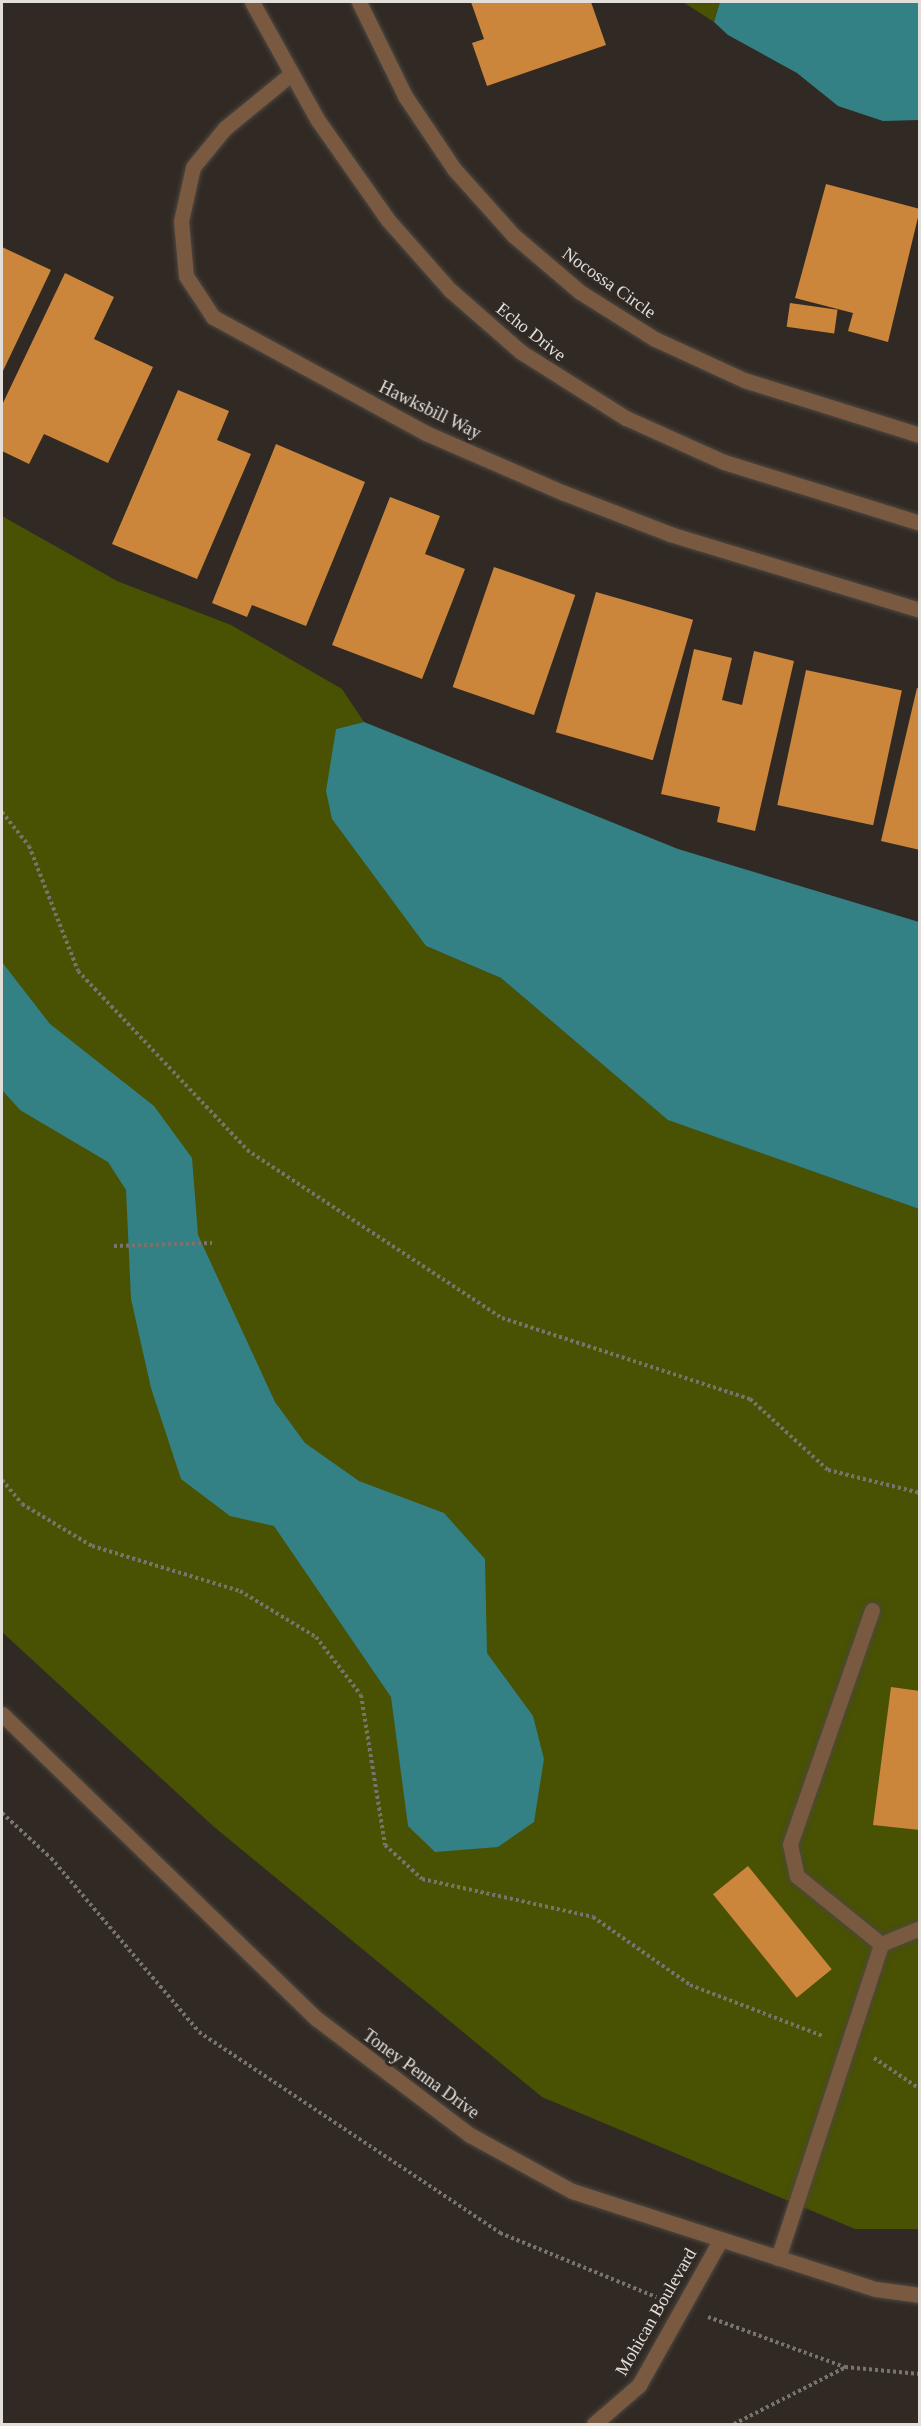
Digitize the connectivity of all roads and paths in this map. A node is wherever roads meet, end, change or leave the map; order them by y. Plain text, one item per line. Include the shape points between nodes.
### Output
1 (252, 2) edge
2 (359, 2) edge
3 (291, 74) junction
4 (920, 435) edge
5 (920, 523) edge
6 (920, 610) edge
7 (2, 812) edge
8 (212, 1243) dead end
9 (114, 1246) dead end
10 (2, 1480) edge
11 (920, 1493) edge
12 (872, 1610) dead end
13 (2, 1714) edge
14 (2, 1813) edge
15 (920, 1928) edge
16 (881, 1944) junction
17 (848, 2045) junction
18 (920, 2090) edge
19 (721, 2239) junction
20 (778, 2258) junction
21 (629, 2290) dead end
22 (920, 2295) edge
23 (741, 2333) dead end
24 (844, 2367) junction
25 (920, 2374) edge
26 (599, 2424) edge
27 (734, 2424) edge

1 - 3 street, Echo Drive
2 - 4 street, Nocossa Circle via 405,96 454,169 513,235 580,292 654,339 744,380
3 - 5 street, Echo Drive via 388,220 450,290 521,352 626,418 724,462
3 - 6 street, Hawksbill Way via 225,128 193,167 181,221 186,276 213,317 426,433 564,493 670,534
7 - 11 path via 28,846 78,971 247,1150 502,1318 750,1400 828,1470
8 - 9 path
10 - 17 path via 22,1504 92,1546 240,1591 316,1637 361,1695 385,1845 422,1879 593,1917 690,1985
12 - 16 street via 790,1844 797,1876
13 - 19 street, Toney Penna Drive via 317,2019 376,2068 470,2135 572,2191
14 - 21 path via 51,1858 199,2032 500,2233
15 - 16 street
16 - 17 street
17 - 18 path via 895,2067
17 - 20 street
19 - 20 street, Toney Penna Drive
19 - 26 street, Mohican Boulevard via 639,2385
20 - 22 street, Toney Penna Drive via 876,2289
23 - 24 path
24 - 25 path
24 - 27 path

